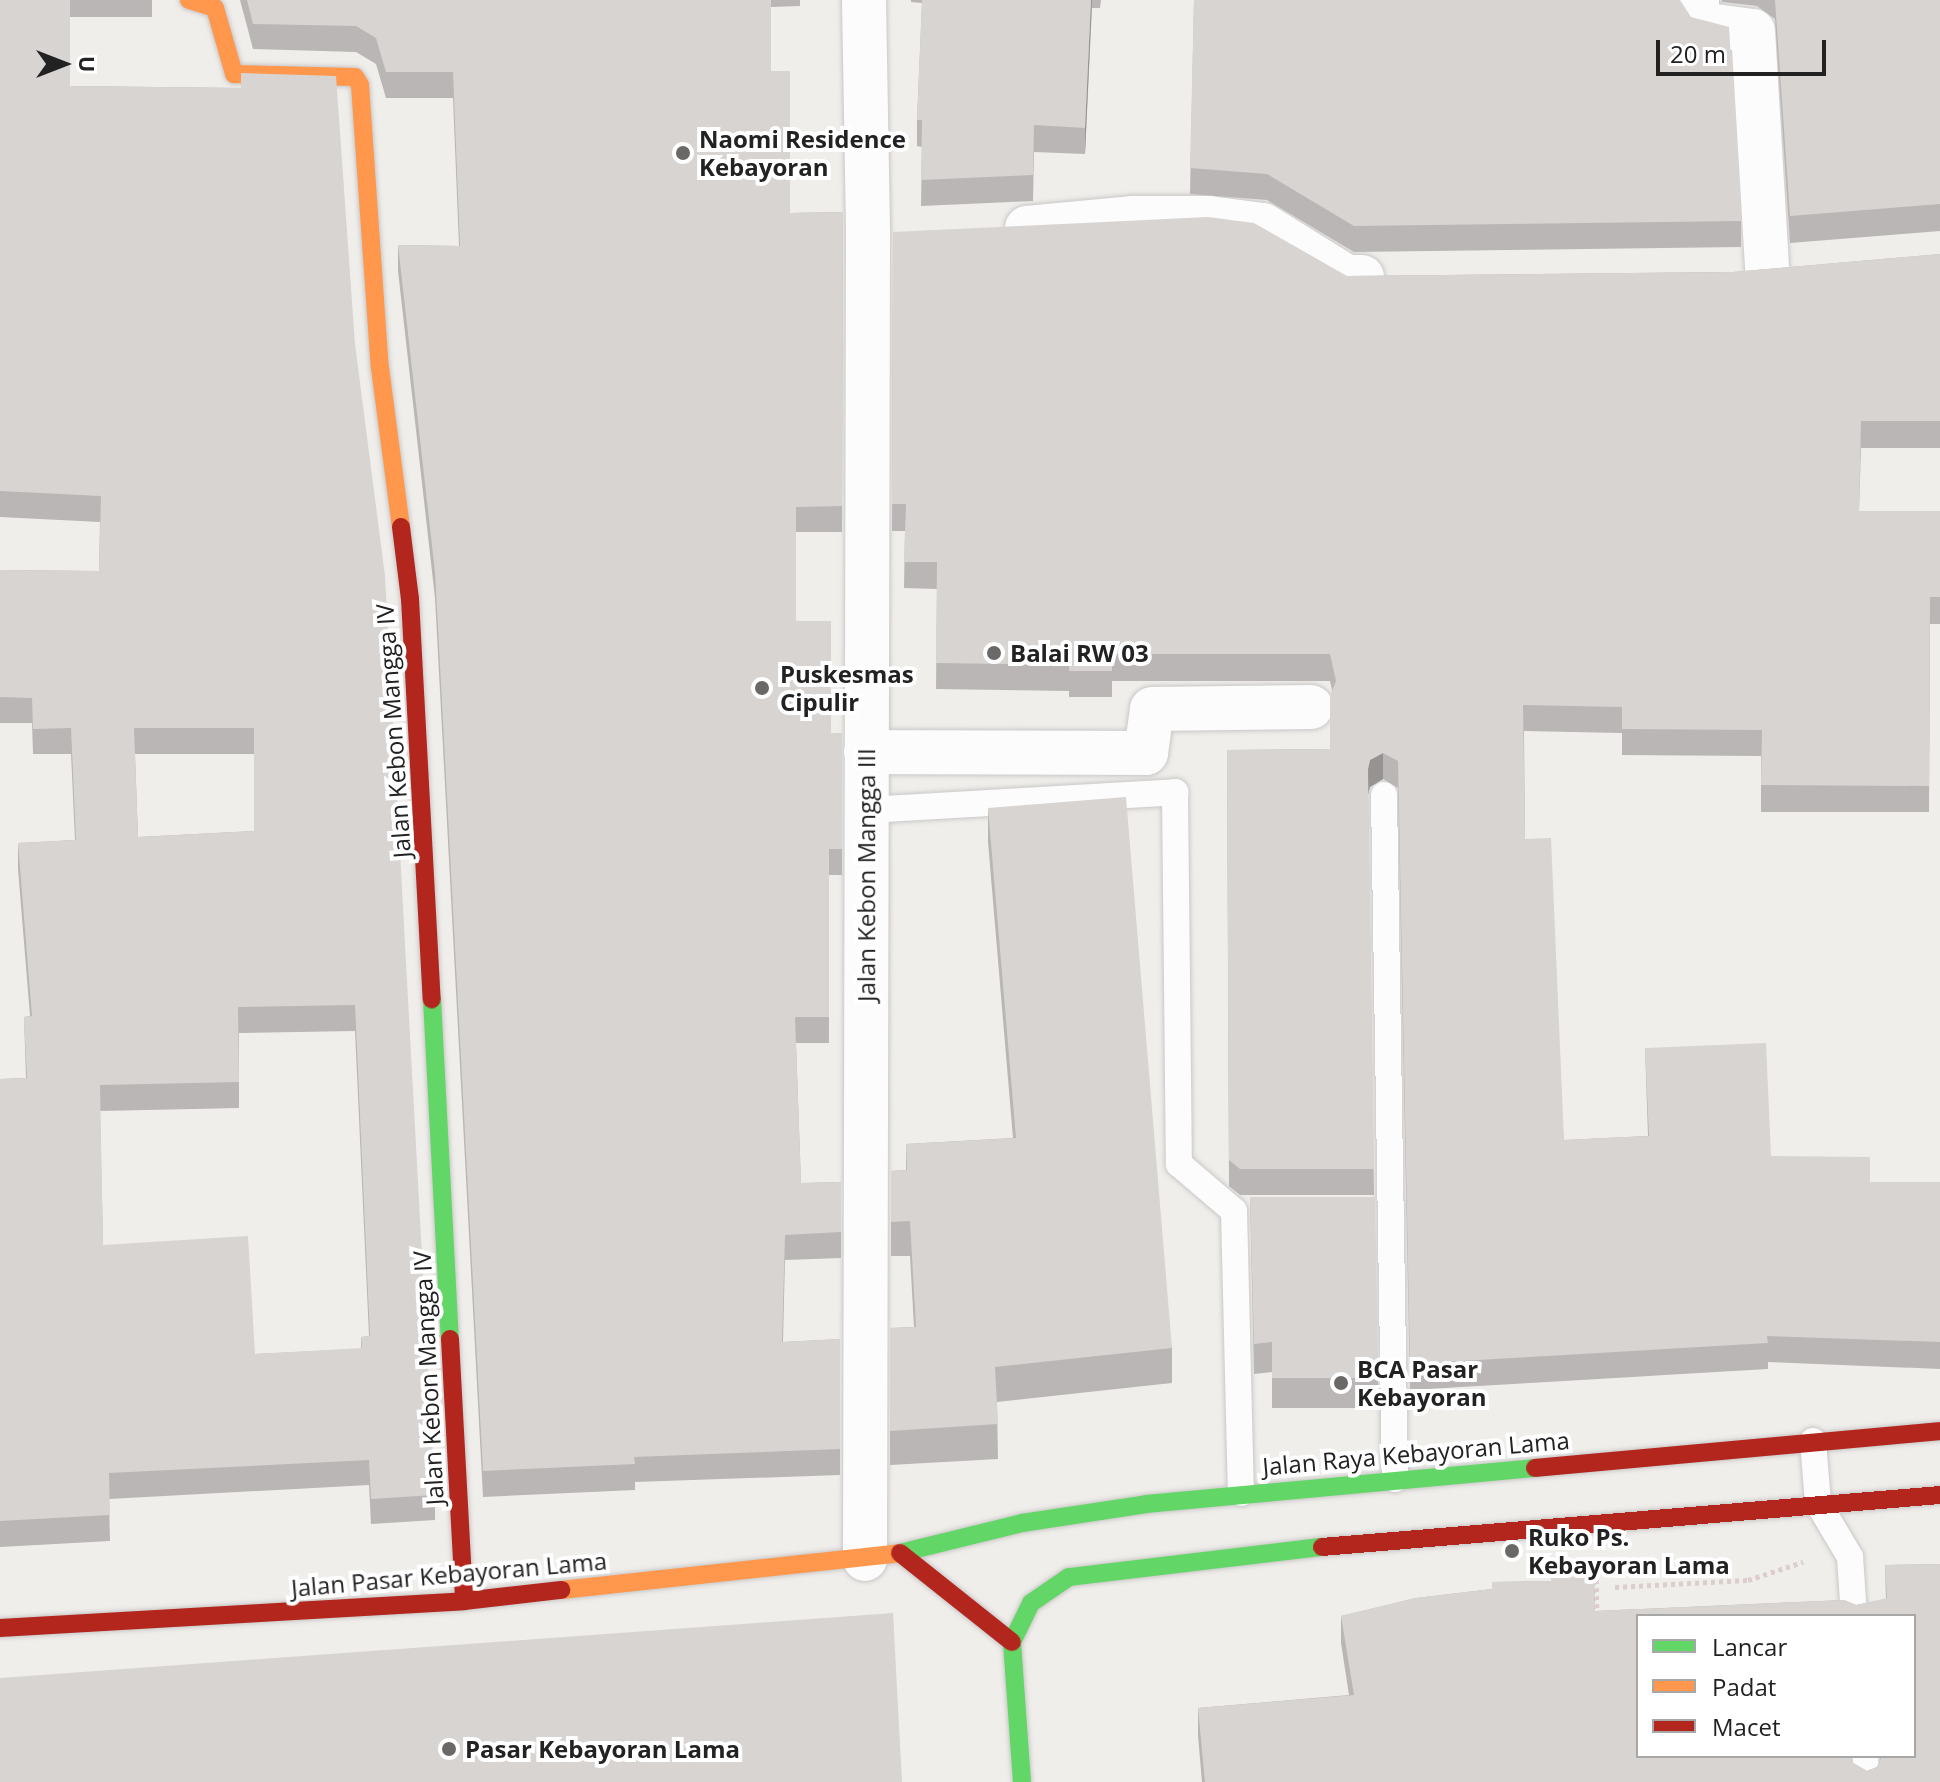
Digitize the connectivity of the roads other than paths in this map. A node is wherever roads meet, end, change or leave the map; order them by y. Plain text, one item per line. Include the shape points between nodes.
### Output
1 (189, 0) edge
2 (864, 0) edge
3 (1697, 0) edge
4 (990, 230) edge
5 (914, 233) edge
6 (868, 234) junction
7 (1814, 266) edge
8 (1409, 277) edge
9 (1311, 707) dead end
10 (866, 752) junction
11 (1384, 795) dead end
12 (867, 810) junction
13 (1234, 1211) junction
14 (1266, 1211) edge
15 (1360, 1211) edge
16 (1392, 1211) junction
17 (1940, 1431) edge
18 (1813, 1441) junction
19 (1395, 1479) junction
20 (1241, 1493) junction
21 (1940, 1495) edge
22 (1818, 1503) junction
23 (882, 1556) junction
24 (464, 1601) junction
25 (1854, 1614) edge
26 (0, 1628) edge
27 (1012, 1642) junction
28 (1865, 1758) edge
29 (1022, 1782) edge
30 (1867, 1782) edge

1 - 24 main road, Jalan Kebon Mangga IV via 215,8 234,74 355,77 360,85 380,368 410,599
2 - 6 street, Jalan Kebon Mangga III
3 - 7 street via 1697,14 1708,25 1753,31 1749,271
4 - 8 street via 1132,218 1209,218 1263,225 1347,277
5 - 6 street
6 - 10 street, Jalan Kebon Mangga III
9 - 10 street via 1152,709 1146,753
10 - 12 street, Jalan Kebon Mangga III
11 - 16 lane
12 - 13 lane via 1175,792 1179,1164
12 - 23 street, Jalan Kebon Mangga III
13 - 14 lane
13 - 20 lane
15 - 16 lane
16 - 19 lane
17 - 18 main road, Jalan Raya Kebayoran Lama
18 - 19 main road, Jalan Raya Kebayoran Lama
18 - 22 lane
19 - 20 main road, Jalan Raya Kebayoran Lama
20 - 23 main road, Jalan Raya Kebayoran Lama via 1022,1523
21 - 22 main road
22 - 25 lane via 1850,1557
22 - 27 main road via 1396,1538 1069,1577 1031,1603
23 - 24 main road, Jalan Pasar Kebayoran Lama
23 - 27 main road
24 - 26 main road, Jalan Pasar Kebayoran Lama
27 - 29 main road
28 - 30 lane

